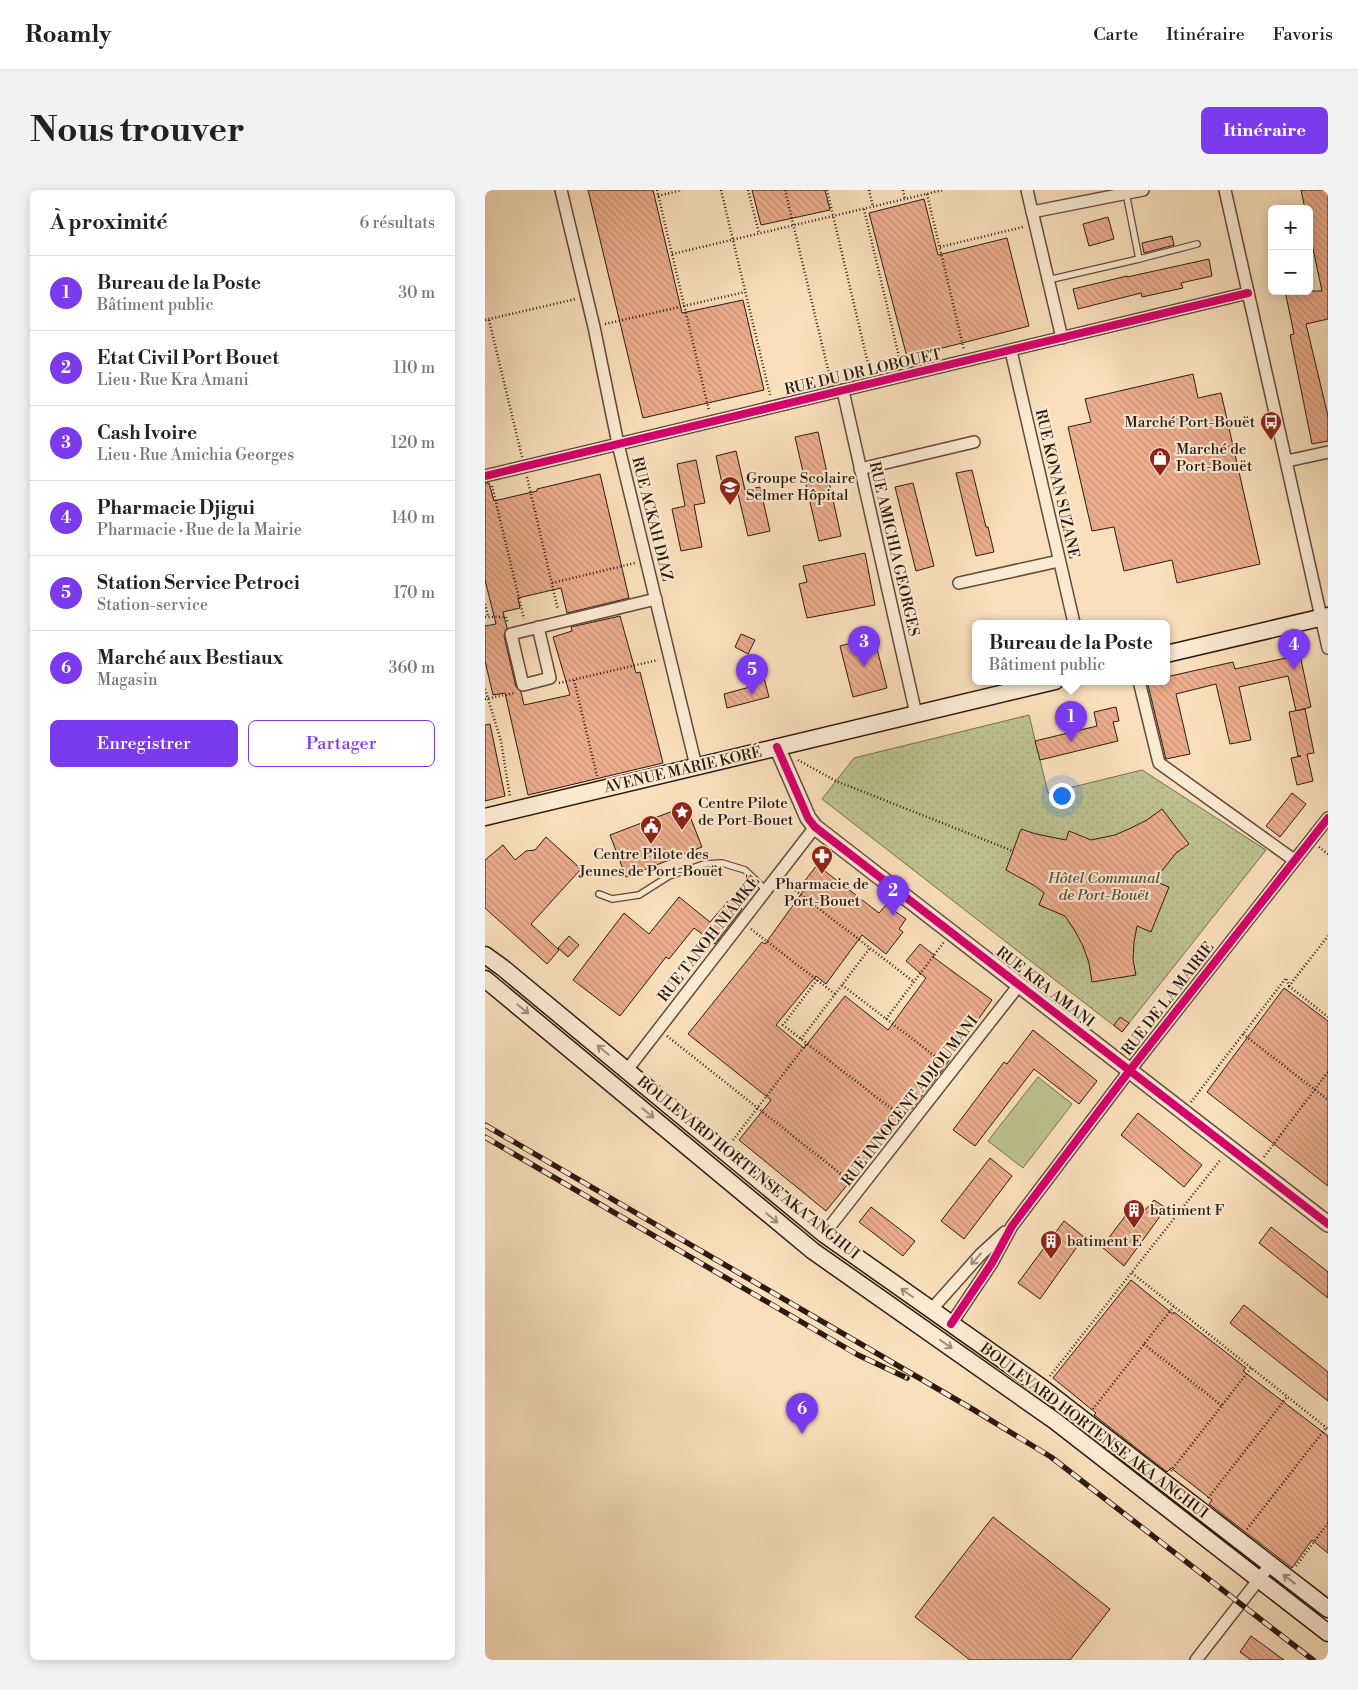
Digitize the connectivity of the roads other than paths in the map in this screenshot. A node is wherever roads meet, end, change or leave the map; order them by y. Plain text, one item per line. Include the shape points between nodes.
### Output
1 (561, 190) edge
2 (1027, 190) edge
3 (1143, 190) edge
4 (1225, 190) edge
5 (1126, 193) junction
6 (1032, 212) junction
7 (1197, 244) dead end
8 (1139, 260) junction
9 (1049, 280) junction
10 (1248, 294) junction
11 (1062, 338) junction
12 (1011, 351) junction
13 (838, 392) junction
14 (974, 442) dead end
15 (618, 444) junction
16 (1328, 452) edge
17 (1287, 461) junction
18 (860, 469) junction
19 (487, 475) edge
20 (1059, 561) junction
21 (959, 583) dead end
22 (656, 599) junction
23 (1324, 617) edge
24 (1073, 620) edge
25 (538, 627) junction
26 (1328, 648) edge
27 (1170, 653) edge
28 (1038, 685) edge
29 (1140, 685) edge
30 (916, 714) junction
31 (777, 747) junction
32 (696, 766) junction
33 (485, 817) edge
34 (1328, 818) edge
35 (815, 827) junction
36 (1294, 860) junction
37 (766, 890) junction
38 (599, 894) dead end
39 (485, 955) edge
40 (485, 978) edge
41 (1019, 985) junction
42 (627, 1070) junction
43 (1130, 1070) junction
44 (1328, 1224) edge
45 (1012, 1226) junction
46 (824, 1234) junction
47 (931, 1310) junction
48 (951, 1324) junction
49 (1271, 1565) junction
50 (1260, 1578) junction
51 (1328, 1609) edge
52 (1328, 1632) edge
53 (1195, 1660) edge

1 - 15 street, RUE ACKAH DIAZ
2 - 6 street
3 - 5 street
4 - 10 street
5 - 6 street
5 - 8 lane
6 - 9 street
7 - 8 lane
8 - 9 lane
9 - 11 street
10 - 11 street, RUE DU DR LOBOUET
10 - 17 street
11 - 12 street, RUE DU DR LOBOUET
12 - 13 street, RUE DU DR LOBOUET
12 - 20 street, RUE KONAN SUZANE
13 - 15 street, RUE DU DR LOBOUET
13 - 18 street, RUE AMICHIA GEORGES
14 - 18 street
15 - 19 street, RUE DU DR LOBOUET
15 - 22 street, RUE ACKAH DIAZ
16 - 17 street
17 - 23 street
18 - 30 street, RUE AMICHIA GEORGES
20 - 21 street
20 - 24 street, RUE KONAN SUZANE
22 - 25 street
22 - 32 street, RUE ACKAH DIAZ
23 - 26 street
23 - 27 main road
25 - 25 street via 511,634 523,685 551,678
28 - 30 main road, AVENUE MARIE KORÉ
29 - 36 street via 1159,763
30 - 31 main road, AVENUE MARIE KORÉ
31 - 32 main road, AVENUE MARIE KORÉ
31 - 35 street, RUE KRA AMANI
32 - 33 main road, AVENUE MARIE KORÉ
34 - 36 street, RUE DE LA MAIRIE
35 - 37 street, RUE TANOH NIAMKÉ
35 - 41 street, RUE KRA AMANI
36 - 43 street, RUE DE LA MAIRIE
37 - 38 lane via 745,870 722,863 704,864 669,876 639,895 612,899
37 - 42 street, RUE TANOH NIAMKÉ
42 -> 39 main road, BOULEVARD HORTENSE AKA ANGHUI
40 -> 50 main road, BOULEVARD HORTENSE AKA ANGHUI via 813,1251 1055,1421
41 - 43 street, RUE KRA AMANI
41 - 46 street, RUE INNOCENT ADJOUMANI
42 - 46 main road, BOULEVARD HORTENSE AKA ANGHUI
43 - 44 street, RUE KRA AMANI
43 - 45 street, RUE DE LA MAIRIE
45 -> 47 street, RUE DE LA MAIRIE via 981,1254
45 - 48 street, RUE DE LA MAIRIE via 992,1263
47 -> 46 main road, BOULEVARD HORTENSE AKA ANGHUI
47 - 48 main road, BOULEVARD HORTENSE AKA ANGHUI
48 - 49 main road, BOULEVARD HORTENSE AKA ANGHUI via 1085,1420
49 - 50 street
51 -> 49 main road, BOULEVARD HORTENSE AKA ANGHUI
50 - 52 main road, BOULEVARD HORTENSE AKA ANGHUI
50 - 53 street

